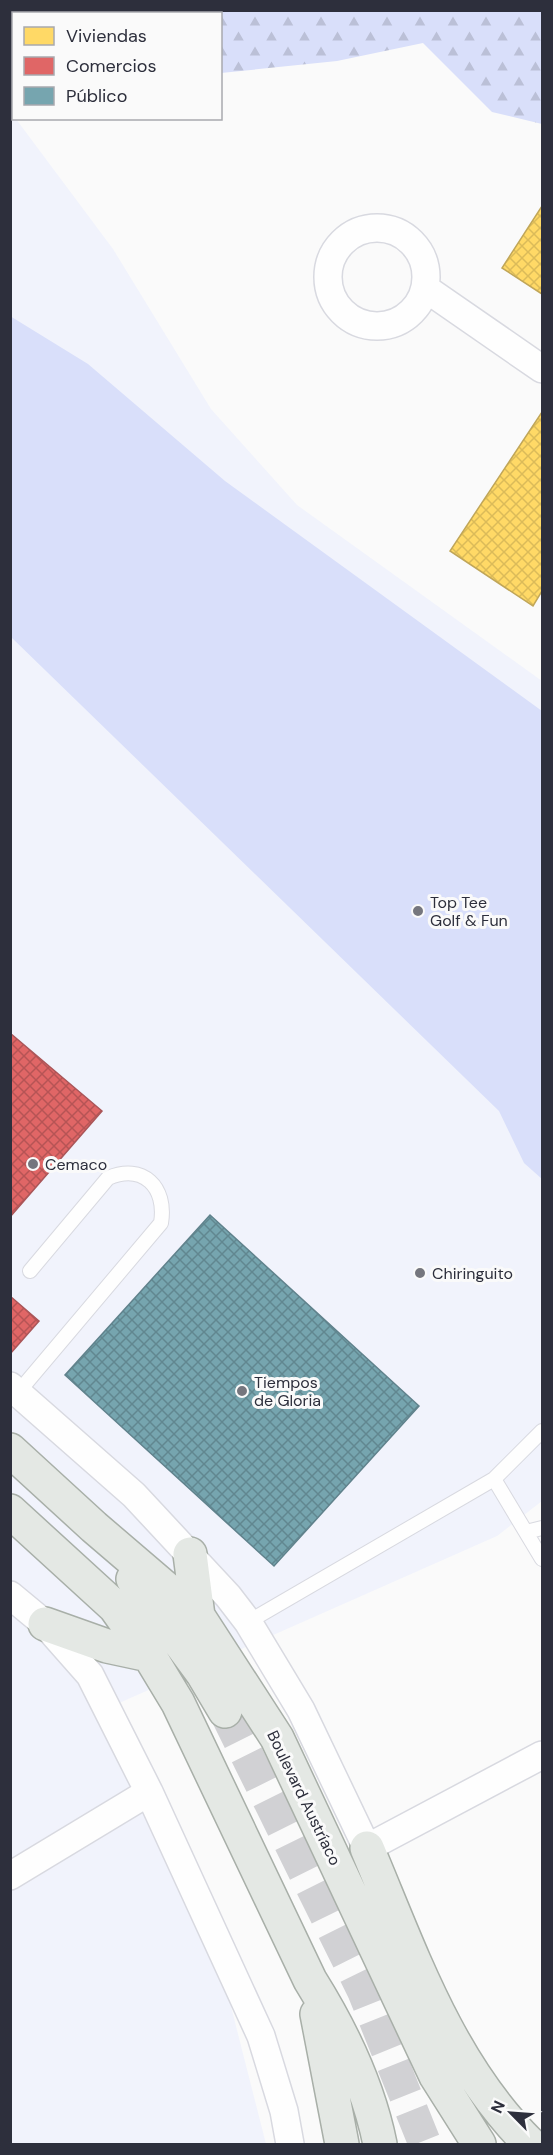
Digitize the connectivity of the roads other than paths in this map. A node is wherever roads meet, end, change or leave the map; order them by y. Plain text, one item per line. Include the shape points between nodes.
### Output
1 (425, 288) dead end
2 (543, 369) edge
3 (30, 1271) dead end
4 (15, 1390) edge
5 (543, 1431) edge
6 (10, 1450) edge
7 (494, 1479) junction
8 (10, 1511) edge
9 (94, 1527) junction
10 (543, 1528) edge
11 (526, 1532) junction
12 (190, 1554) junction
13 (543, 1559) edge
14 (10, 1595) edge
15 (198, 1617) junction
16 (248, 1622) junction
17 (45, 1624) junction
18 (149, 1655) junction
19 (225, 1711) tunnel mouth
20 (543, 1755) edge
21 (149, 1792) junction
22 (367, 1848) junction
23 (10, 1876) edge
24 (310, 1980) junction
25 (451, 2099) junction
26 (290, 2145) edge
27 (342, 2145) edge
28 (380, 2145) edge
29 (479, 2145) edge
30 (518, 2145) edge
31 (530, 2145) edge

1 - 2 street
3 - 4 lane via 108,1178 118,1174 141,1175 158,1190 162,1200 161,1222 26,1383
4 - 12 street via 134,1496
5 - 7 lane
6 - 9 main road, Boulevard Austríaco
7 - 11 lane
7 - 16 lane
8 - 18 main road via 115,1607
9 - 15 main road, Boulevard Austríaco
9 - 19 main road via 179,1640
10 - 11 lane
11 - 13 lane
12 - 15 main road
12 - 16 street
14 - 17 street
15 - 25 main road, Boulevard Austríaco via 277,1738 392,1988
16 - 22 street via 301,1710
17 - 18 main road via 107,1646
17 - 21 street via 90,1675
18 - 24 main road via 178,1703
20 - 22 street
21 - 23 street
21 - 26 street via 261,2036
22 - 31 main road via 441,2021 475,2078
24 - 27 main road
24 - 28 main road via 336,2021 368,2096
25 - 29 main road, Boulevard Austríaco
25 - 30 main road

